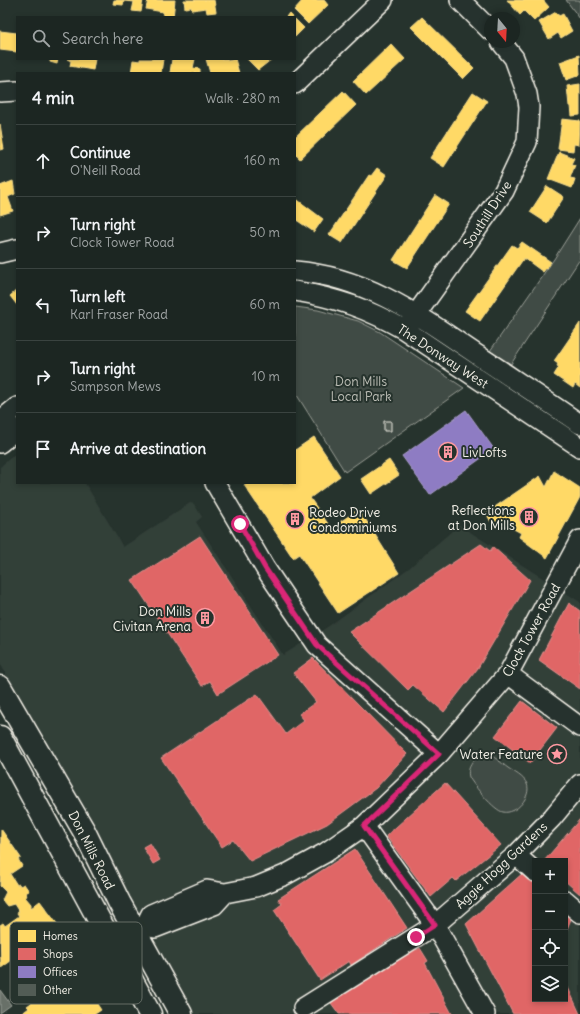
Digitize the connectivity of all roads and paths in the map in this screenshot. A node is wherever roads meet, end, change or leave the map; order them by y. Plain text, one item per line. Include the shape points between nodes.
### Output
1 (383, 0) edge
2 (460, 0) edge
3 (484, 24) edge
4 (506, 48) edge
5 (296, 83) edge
6 (16, 91) edge
7 (0, 92) edge
8 (16, 249) edge
9 (0, 253) edge
10 (296, 271) edge
11 (296, 291) edge
12 (417, 314) junction
13 (405, 330) junction
14 (519, 383) junction
15 (508, 399) junction
16 (16, 408) edge
17 (0, 421) edge
18 (580, 424) edge
19 (16, 430) edge
20 (0, 443) edge
21 (580, 447) edge
22 (216, 484) edge
23 (580, 540) edge
24 (508, 674) junction
25 (0, 687) edge
26 (580, 727) edge
27 (0, 737) edge
28 (439, 754) junction
29 (580, 784) edge
30 (364, 826) junction
31 (516, 855) junction
32 (532, 869) edge
33 (568, 903) edge
34 (580, 913) edge
35 (100, 922) edge
36 (137, 922) edge
37 (142, 925) edge
38 (435, 925) junction
39 (142, 932) edge
40 (142, 999) edge
41 (303, 1008) dead end
42 (150, 1014) edge
43 (180, 1014) edge
44 (485, 1014) edge

1 - 5 street
2 - 3 street
4 - 12 street, Southill Drive via 514,58 527,94 527,142 504,191
6 - 7 street
8 - 9 street
10 - 12 street, The Donway West via 355,283 395,300
11 - 13 street, The Donway West via 350,303
12 - 13 street, Southill Drive
12 - 14 street, The Donway West
13 - 15 street, The Donway West
14 - 15 street
14 - 18 street, The Donway West
15 - 21 street, The Donway West
16 - 17 street
19 - 20 street
22 - 28 street via 265,568 317,645
23 - 24 street, Clock Tower Road
24 - 26 street
24 - 28 street, Clock Tower Road
25 - 36 main road, Don Mills Road
27 - 35 main road, Don Mills Road
28 - 30 street, Clock Tower Road
29 - 31 street, Aggie Hogg Gardens
30 - 37 street, Clock Tower Road via 324,854 285,875 256,887 225,893 207,890 150,914
30 - 38 street
31 - 32 street
31 - 38 street, Aggie Hogg Gardens
33 - 34 street
38 - 41 street, Aggie Hogg Gardens
38 - 44 street
39 - 43 main road, Don Mills Road
40 - 42 main road, Don Mills Road

